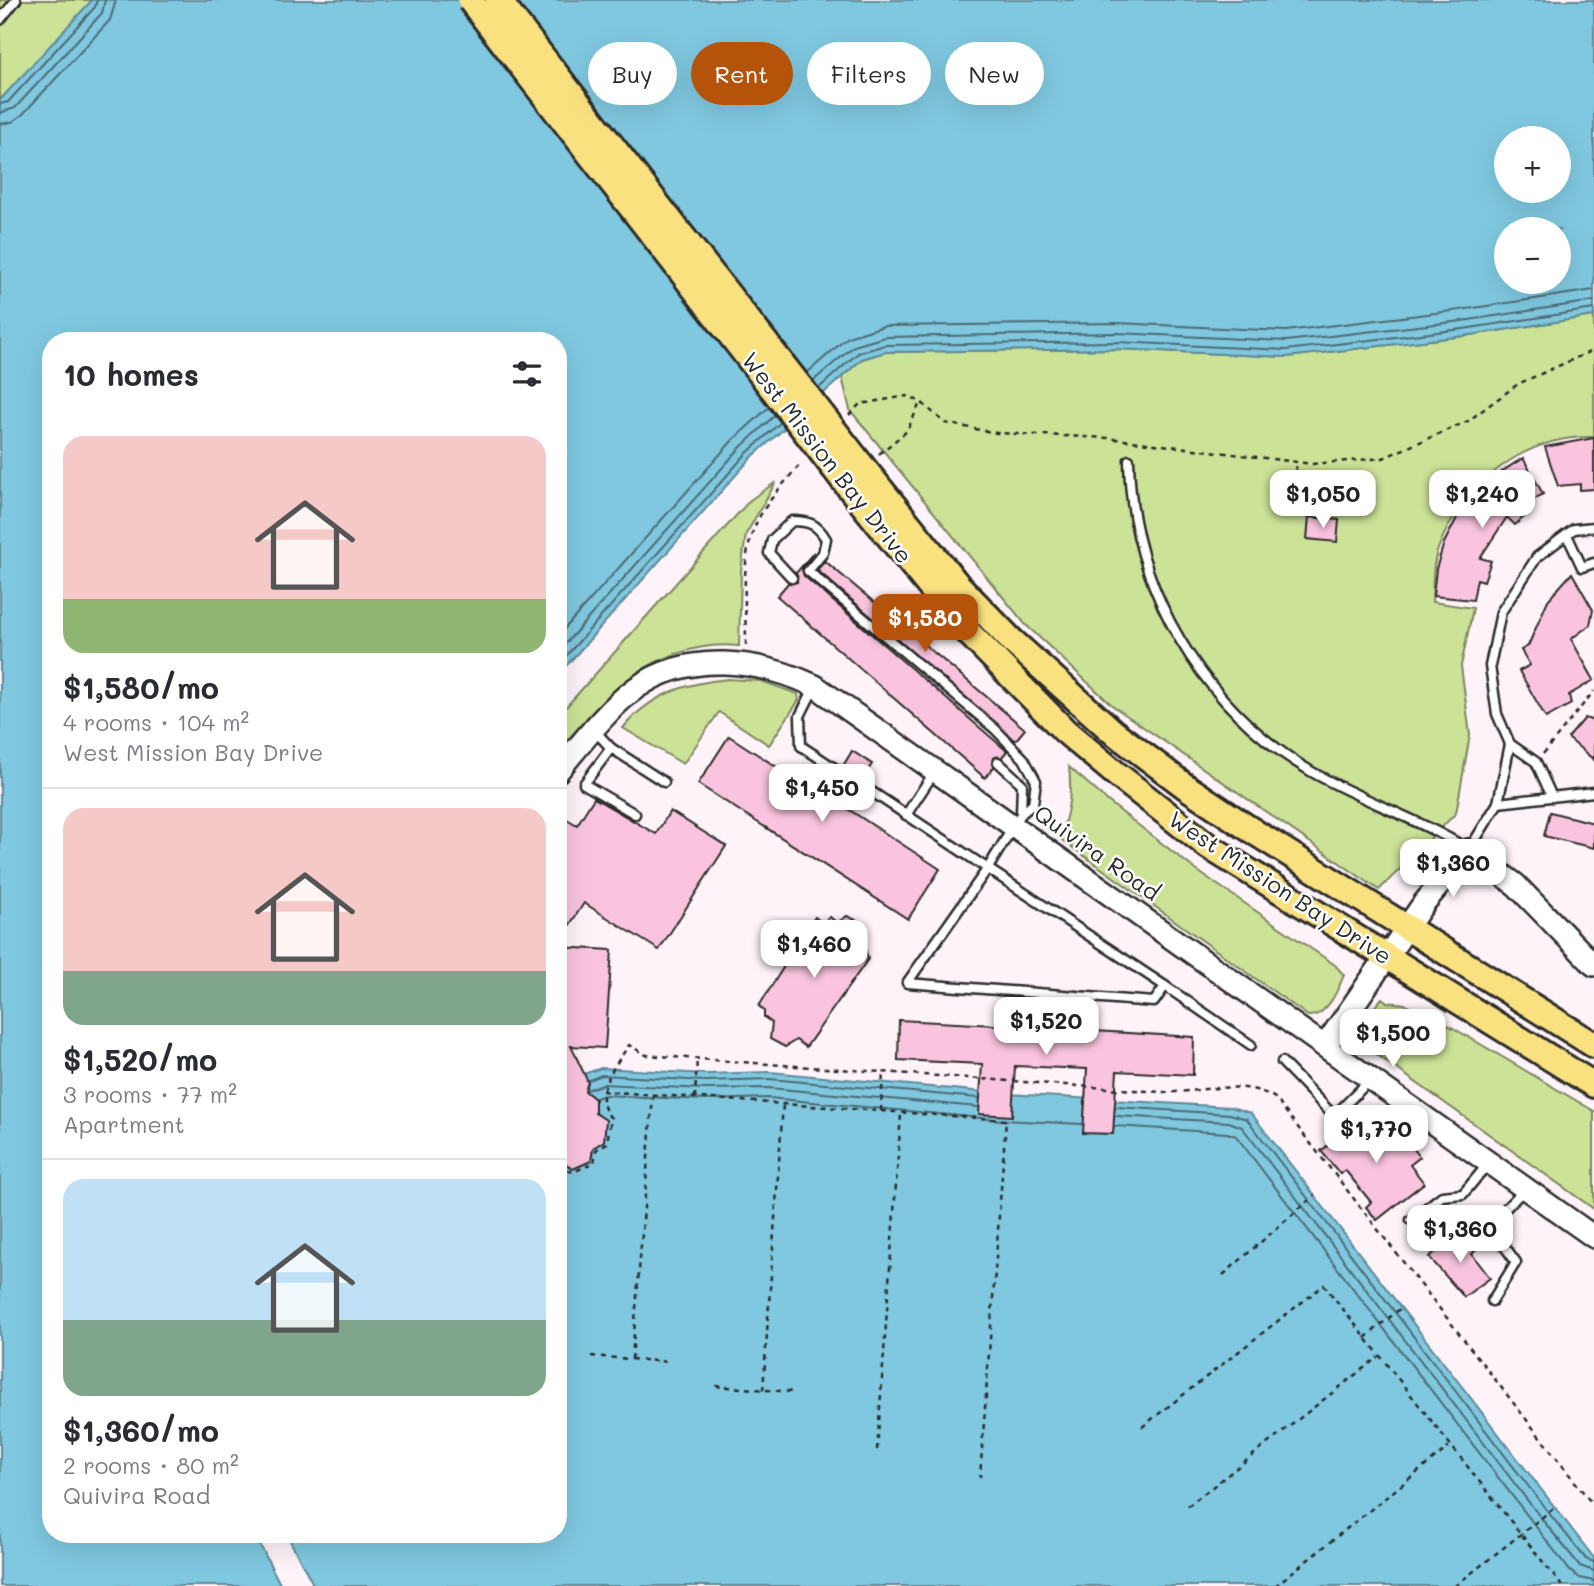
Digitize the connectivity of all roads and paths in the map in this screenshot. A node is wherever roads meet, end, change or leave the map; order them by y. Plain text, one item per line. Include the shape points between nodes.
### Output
1 (16, 0) edge
2 (470, 0) edge
3 (498, 0) edge
4 (0, 20) edge
5 (1594, 350) edge
6 (921, 402) junction
7 (841, 423) dead end
8 (1129, 460) dead end
9 (803, 461) dead end
10 (1297, 462) junction
11 (860, 469) junction
12 (1294, 481) dead end
13 (1594, 527) edge
14 (1567, 535) junction
15 (1594, 563) edge
16 (792, 578) dead end
17 (746, 662) junction
18 (815, 686) junction
19 (1594, 691) edge
20 (594, 730) junction
21 (1510, 744) junction
22 (611, 748) junction
23 (567, 761) edge
24 (998, 762) dead end
25 (1536, 762) junction
26 (839, 771) dead end
27 (935, 771) junction
28 (664, 782) dead end
29 (860, 784) dead end
30 (1594, 792) edge
31 (1552, 797) junction
32 (1498, 803) junction
33 (635, 814) dead end
34 (906, 815) junction
35 (1018, 820) junction
36 (1469, 850) junction
37 (988, 868) junction
38 (1407, 926) junction
39 (1385, 957) junction
40 (1594, 965) edge
41 (1165, 986) junction
42 (1251, 1045) dead end
43 (1594, 1045) edge
44 (1325, 1046) junction
45 (697, 1058) junction
46 (1282, 1062) dead end
47 (883, 1072) junction
48 (1371, 1079) junction
49 (1594, 1085) edge
50 (602, 1091) junction
51 (653, 1095) junction
52 (695, 1098) junction
53 (783, 1104) junction
54 (881, 1111) junction
55 (901, 1113) junction
56 (1489, 1163) junction
57 (567, 1170) edge
58 (1525, 1188) junction
59 (1315, 1195) dead end
60 (1411, 1220) dead end
61 (1594, 1237) edge
62 (1223, 1275) dead end
63 (1492, 1301) dead end
64 (1402, 1307) dead end
65 (1365, 1338) junction
66 (591, 1356) dead end
67 (1379, 1356) junction
68 (632, 1359) junction
69 (669, 1362) dead end
70 (716, 1386) dead end
71 (763, 1390) junction
72 (793, 1392) dead end
73 (1142, 1427) dead end
74 (1449, 1447) junction
75 (877, 1450) dead end
76 (980, 1477) dead end
77 (1188, 1506) dead end
78 (1594, 1506) edge
79 (1553, 1508) dead end
80 (1522, 1534) junction
81 (1275, 1586) edge
82 (1455, 1586) edge
83 (1562, 1586) edge

1 - 4 lane
2 - 11 main road, West Mission Bay Drive, bridge
3 - 11 main road, West Mission Bay Drive, bridge
5 - 10 path via 1518,384 1468,421 1383,458
6 - 7 path via 907,396 860,404
6 - 10 path via 945,423 996,433 1108,438
6 - 11 path via 907,431
8 - 36 lane via 1149,574 1172,629 1209,686 1253,730 1310,771 1430,826
9 - 17 path via 767,505 751,535 746,562
10 - 12 path
11 - 38 main road, West Mission Bay Drive via 966,593 1112,731 1206,800
11 - 39 main road, West Mission Bay Drive via 960,624 1065,731 1208,846
13 - 14 lane via 1574,529
14 - 15 lane via 1582,567
14 - 21 lane via 1538,557 1501,612 1490,666 1497,714
16 - 35 lane via 769,553 772,540 792,521 807,521 826,539 808,571 995,729 1024,759 1035,781 1033,804
17 - 18 street, Quivira Road via 786,672
17 - 20 street, Quivira Road via 699,664 667,674 636,688
18 - 26 lane via 800,716 801,746
18 - 27 street, Quivira Road
19 - 25 path
20 - 22 lane
20 - 23 street, Quivira Road
21 - 25 lane
21 - 32 lane
22 - 28 lane
22 - 33 lane via 584,784
24 - 35 lane via 1022,784
25 - 31 lane
27 - 34 lane
27 - 35 street, Quivira Road
29 - 34 lane
30 - 31 lane
31 - 32 lane
32 - 36 lane
34 - 37 lane
35 - 37 lane
35 - 44 street, Quivira Road
36 - 38 street
36 - 40 street via 1516,885
37 - 41 lane
37 - 41 lane via 907,983 1153,1002
38 - 39 street
38 - 43 main road, West Mission Bay Drive
39 - 44 street
39 - 49 main road, West Mission Bay Drive
41 - 42 lane
44 - 48 street, Quivira Road
45 - 47 path
45 - 50 path via 646,1055 629,1045
45 - 52 path
46 - 48 lane via 1334,1116
47 - 54 path
47 - 78 path via 1165,1092 1247,1088 1275,1098
48 - 56 street, Quivira Road
50 - 51 path
50 - 57 path via 601,1105 611,1118 607,1143 596,1150 594,1163
51 - 52 path
51 - 68 path
52 - 53 path
53 - 54 path
53 - 71 path
54 - 55 path
55 - 75 path
55 - 76 path via 1006,1120
56 - 58 street, Quivira Road
56 - 60 lane via 1463,1194 1441,1196
58 - 61 street, Quivira Road
58 - 63 lane via 1489,1225 1516,1262
59 - 62 path
64 - 65 path
65 - 67 path
65 - 73 path via 1324,1285
66 - 68 path
67 - 74 path
67 - 77 path
68 - 69 path
70 - 71 path
71 - 72 path
74 - 80 path
74 - 81 path
79 - 80 path
80 - 82 path
80 - 83 path

